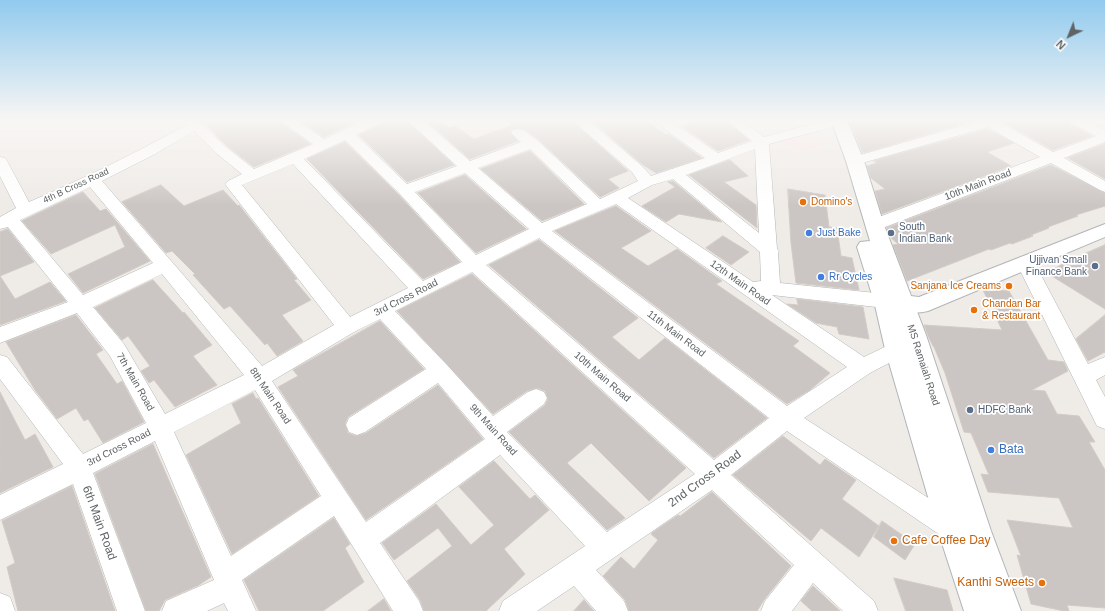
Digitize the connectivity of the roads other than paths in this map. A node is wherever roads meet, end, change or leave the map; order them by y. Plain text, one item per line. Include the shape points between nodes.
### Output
1 (154, 149) edge
2 (220, 149) edge
3 (313, 149) edge
4 (362, 149) edge
5 (446, 149) edge
6 (517, 149) edge
7 (538, 149) edge
8 (613, 149) edge
9 (701, 149) edge
10 (744, 149) edge
11 (762, 149) edge
12 (840, 149) edge
13 (849, 149) edge
14 (897, 149) edge
15 (1033, 149) edge
16 (1074, 149) edge
17 (295, 158) junction
18 (1050, 158) junction
19 (716, 159) junction
20 (0, 161) edge
21 (855, 161) junction
22 (467, 167) junction
23 (676, 174) junction
24 (252, 175) junction
25 (93, 180) junction
26 (647, 182) junction
27 (1105, 186) edge
28 (405, 190) junction
29 (617, 198) junction
30 (598, 206) junction
31 (12, 218) edge
32 (874, 224) junction
33 (540, 230) junction
34 (1105, 230) edge
35 (770, 251) junction
36 (1025, 262) junction
37 (473, 263) junction
38 (165, 265) junction
39 (744, 286) junction
40 (771, 288) junction
41 (421, 290) junction
42 (894, 302) junction
43 (79, 305) junction
44 (382, 310) junction
45 (347, 327) junction
46 (0, 335) edge
47 (897, 349) junction
48 (0, 363) edge
49 (1105, 365) edge
50 (864, 367) junction
51 (440, 371) junction
52 (1084, 376) junction
53 (259, 378) junction
54 (536, 398) dead end
55 (786, 418) junction
56 (1105, 418) edge
57 (357, 425) dead end
58 (160, 427) junction
59 (496, 436) junction
60 (80, 468) junction
61 (713, 474) junction
62 (337, 499) junction
63 (0, 508) edge
64 (952, 528) junction
65 (364, 539) junction
66 (605, 548) junction
67 (812, 563) junction
68 (576, 568) junction
69 (228, 580) junction
70 (0, 606) edge
71 (1, 611) edge
72 (131, 611) edge
73 (176, 611) edge
74 (242, 611) edge
75 (409, 611) edge
76 (513, 611) edge
77 (614, 611) edge
78 (775, 611) edge
79 (864, 611) edge
80 (980, 611) edge
81 (1005, 611) edge

1 - 25 street, 4th B Cross Road
2 - 24 street
3 - 17 street
4 - 28 street, 10th Main Road
5 - 22 street, 11th Main Road
6 - 22 street
7 - 30 street
8 - 26 street via 637,169
9 - 19 street
10 - 19 street, 3rd Cross Road
11 - 35 street
12 - 42 main road, MS Ramaiah Road via 860,226
13 - 21 main road, MS Ramaiah Road
14 - 21 street
15 - 18 street
16 - 18 street, 10th Main Road
17 - 24 street
17 - 41 street
18 - 27 street
18 - 32 street, 10th Main Road
19 - 23 street, 3rd Cross Road
20 - 31 street, 7th Main Road
21 - 32 main road, MS Ramaiah Road
22 - 28 street
22 - 33 street, 11th Main Road
23 - 26 street, 3rd Cross Road
23 - 35 street
24 - 45 street via 233,184
25 - 31 street, 4th B Cross Road
25 - 38 street, 8th Main Road
26 - 29 street, 3rd Cross Road
28 - 37 street, 10th Main Road
29 - 30 street, 3rd Cross Road
29 - 39 street, 12th Main Road
30 - 33 street, 3rd Cross Road
31 - 43 street, 7th Main Road
32 - 42 main road, MS Ramaiah Road
33 - 37 street, 3rd Cross Road
33 - 55 street, 11th Main Road
34 - 36 main road
35 - 40 street
36 - 42 main road via 920,305
36 - 52 street
37 - 41 street, 3rd Cross Road
37 - 61 street, 10th Main Road
38 - 43 street
38 - 53 street, 8th Main Road
39 - 40 street
39 - 50 street, 12th Main Road
40 - 42 street
41 - 44 street, 3rd Cross Road
42 - 47 main road, MS Ramaiah Road
42 - 81 main road, MS Ramaiah Road
43 - 46 street
43 - 58 street, 7th Main Road via 117,350
44 - 45 street, 3rd Cross Road
44 - 51 street, 9th Main Road
45 - 53 street, 3rd Cross Road
47 - 50 street, 2nd Cross Road
47 - 64 main road, MS Ramaiah Road
48 - 60 street, 6th Main Road
49 - 52 street
50 - 55 street, 2nd Cross Road
51 - 57 street
51 - 59 street, 9th Main Road
52 - 56 street
53 - 58 street, 3rd Cross Road
53 - 62 street, 8th Main Road
54 - 59 street
55 - 61 street, 2nd Cross Road
55 - 64 street, 11th Main Road
58 - 60 street, 3rd Cross Road
58 - 69 street, 7th Main Road
59 - 65 street
59 - 66 street, 9th Main Road
60 - 63 street, 3rd Cross Road
60 - 72 street, 6th Main Road
61 - 66 street, 2nd Cross Road
61 - 67 street, 10th Main Road
62 - 65 street, 8th Main Road
62 - 69 street
64 - 80 main road, MS Ramaiah Road
65 - 75 street, 8th Main Road
66 - 68 street, 2nd Cross Road
67 - 78 street
67 - 79 street, 10th Main Road
68 - 76 street, 2nd Cross Road
68 - 77 street
69 - 73 street
69 - 74 street, 7th Main Road
70 - 71 street

